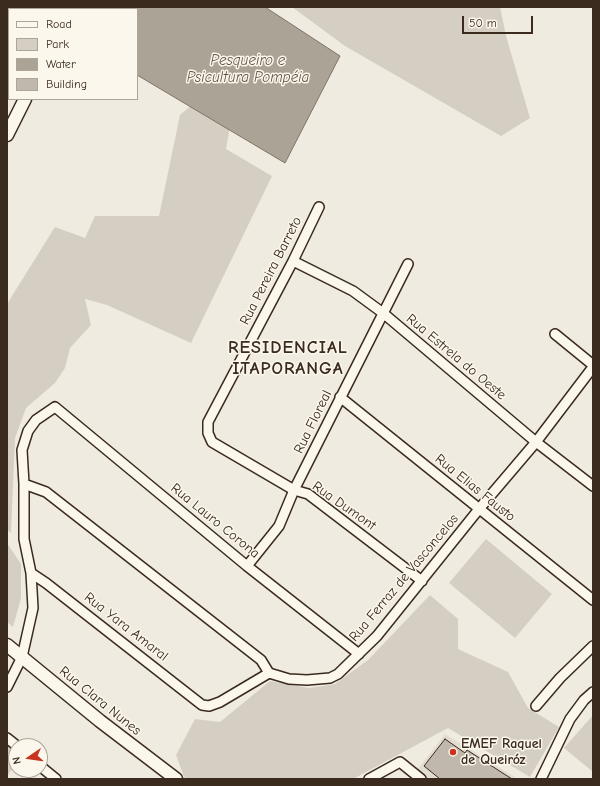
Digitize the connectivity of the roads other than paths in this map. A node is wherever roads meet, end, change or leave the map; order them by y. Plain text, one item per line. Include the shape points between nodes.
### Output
1 (24, 100) edge
2 (7, 135) edge
3 (319, 207) dead end
4 (293, 261) junction
5 (408, 264) dead end
6 (383, 313) junction
7 (555, 334) dead end
8 (593, 366) edge
9 (340, 397) junction
10 (208, 433) joint
11 (536, 442) junction
12 (24, 484) junction
13 (593, 486) edge
14 (294, 490) junction
15 (479, 509) junction
16 (247, 566) junction
17 (31, 573) junction
18 (422, 581) junction
19 (593, 600) edge
20 (7, 645) edge
21 (593, 646) edge
22 (359, 654) junction
23 (22, 657) junction
24 (268, 673) junction
25 (7, 687) edge
26 (593, 692) edge
27 (536, 706) dead end
28 (48, 772) edge
29 (56, 779) edge
30 (176, 779) edge
31 (369, 779) edge
32 (421, 779) edge
33 (541, 779) edge

1 - 2 street
3 - 4 street, Rua Pereira Barreto
4 - 6 street, Rua Estrela do Oeste via 353,291
4 - 10 street, Rua Pereira Barreto via 208,422
5 - 6 street, Rua Floreal
6 - 9 street, Rua Floreal
6 - 11 street, Rua Estrela do Oeste
7 - 8 street
8 - 11 street, Rua Ferraz de Vasconcelos
9 - 14 street, Rua Floreal
9 - 15 street, Rua Elias Fausto
10 - 14 street, Rua Dumont via 212,442
11 - 13 street, Rua Estrela do Oeste
11 - 15 street, Rua Ferraz de Vasconcelos
12 - 16 street, Rua Lauro Corona via 22,450 28,431 36,420 55,407
12 - 17 street via 24,539
12 - 24 street via 46,492 261,660
14 - 16 street, Rua Floreal via 279,526
14 - 18 street, Rua Dumont via 308,494
15 - 18 street, Rua Ferraz de Vasconcelos
15 - 19 street, Rua Elias Fausto
16 - 22 street, Rua Lauro Corona
17 - 23 street via 33,608
17 - 24 street, Rua Yara Amaral via 202,705 209,706 220,702
18 - 22 street, Rua Ferraz de Vasconcelos
20 - 23 street, Rua Clara Nunes
21 - 27 street
22 - 24 street, Rua Ferraz de Vasconcelos via 338,674 330,678 307,680
23 - 25 street
23 - 30 street, Rua Clara Nunes
26 - 33 street via 570,719
28 - 29 street
31 - 32 street via 400,762

